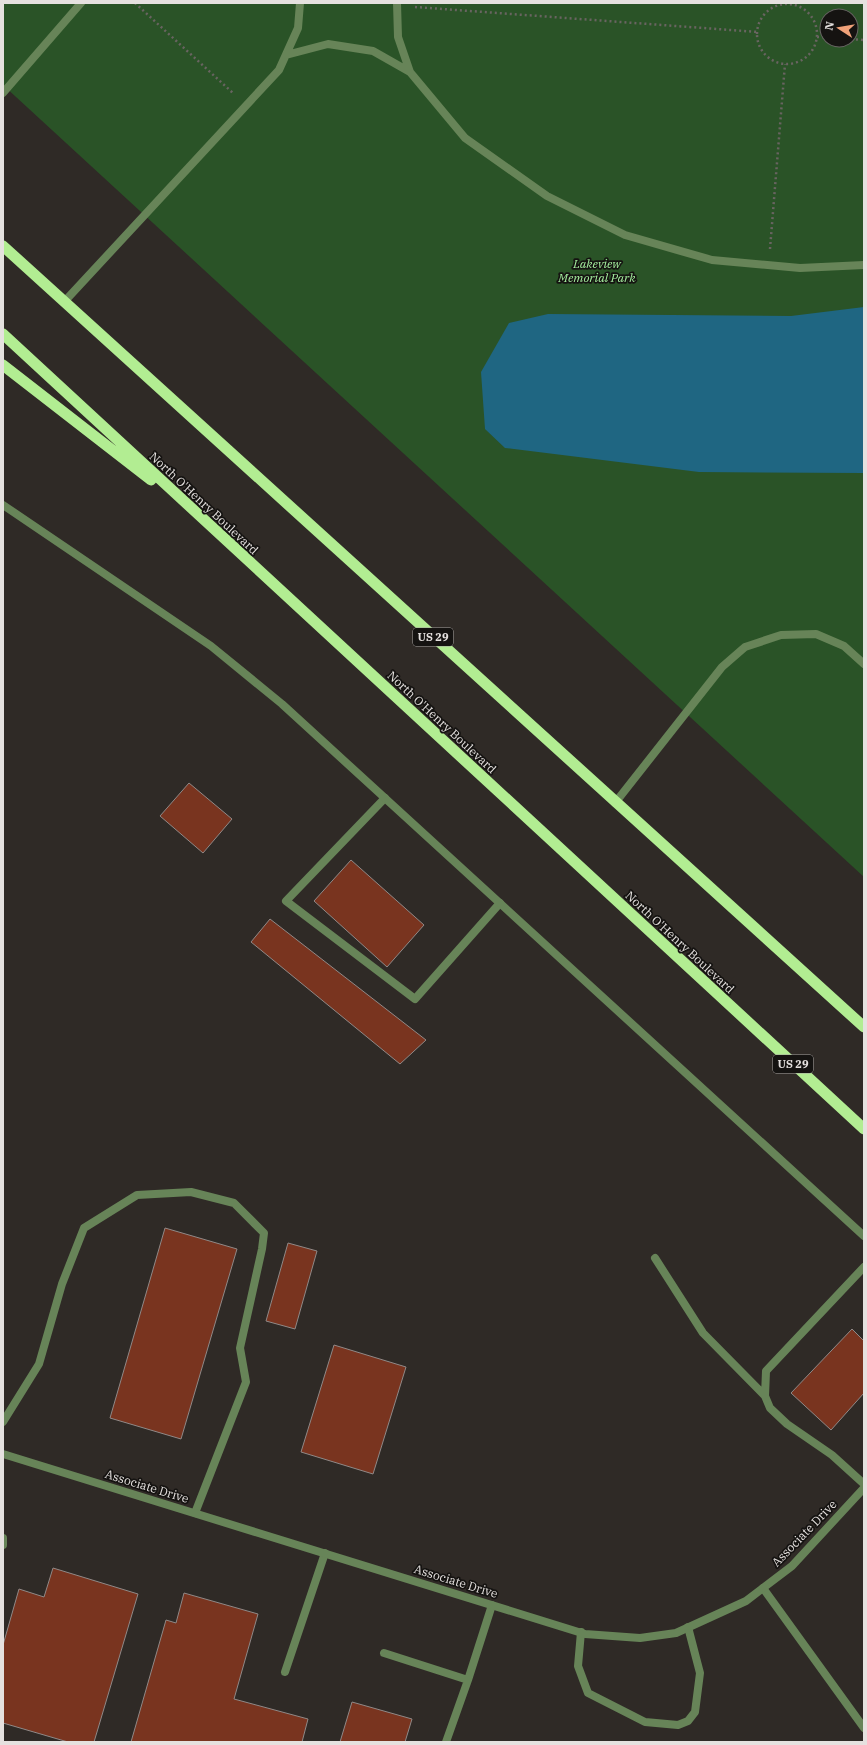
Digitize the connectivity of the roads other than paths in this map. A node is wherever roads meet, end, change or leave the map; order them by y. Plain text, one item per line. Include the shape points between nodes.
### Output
1 (81, 3) edge
2 (300, 3) edge
3 (397, 6) edge
4 (286, 55) junction
5 (410, 72) junction
6 (3, 93) edge
7 (3, 246) edge
8 (864, 264) edge
9 (64, 302) junction
10 (3, 334) edge
11 (3, 365) edge
12 (3, 505) edge
13 (209, 525) junction
14 (864, 664) edge
15 (386, 798) junction
16 (615, 803) junction
17 (500, 903) junction
18 (864, 1027) edge
19 (864, 1129) edge
20 (864, 1236) edge
21 (656, 1258) dead end
22 (864, 1267) edge
23 (765, 1396) junction
24 (3, 1422) edge
25 (3, 1454) edge
26 (864, 1488) edge
27 (195, 1513) junction
28 (3, 1538) edge
29 (3, 1545) edge
30 (325, 1553) junction
31 (763, 1588) junction
32 (492, 1605) junction
33 (688, 1627) junction
34 (581, 1632) junction
35 (384, 1653) dead end
36 (285, 1672) dead end
37 (468, 1680) junction
38 (864, 1728) edge
39 (446, 1742) edge

1 - 6 street
2 - 4 street via 298,28
3 - 5 street via 398,37
4 - 5 street via 328,44 373,51
4 - 9 street via 279,70
5 - 8 street via 465,138 547,196 625,235 712,260 800,268
7 - 9 highway, US 29
9 - 16 highway, US 29
10 - 13 highway, North O'Henry Boulevard / US 29
11 - 13 highway
12 - 15 street via 211,646 282,704
13 - 19 highway, North O'Henry Boulevard / US 29
14 - 16 street via 844,646 816,634 782,635 745,647 722,667
15 - 17 street
15 - 17 street via 286,901 416,1000
16 - 18 highway, US 29
17 - 20 street
21 - 23 street via 703,1333
22 - 23 street via 766,1372
23 - 26 street via 770,1408 832,1455
24 - 27 street via 38,1364 62,1284 84,1228 137,1195 191,1192 234,1203 264,1233 240,1348 246,1382
25 - 27 street, Associate Drive
26 - 31 street, Associate Drive via 792,1566
27 - 30 street, Associate Drive
28 - 29 street
30 - 32 street, Associate Drive
30 - 36 street
31 - 33 street, Associate Drive via 746,1601
31 - 38 street
32 - 34 street, Associate Drive
32 - 37 street
33 - 34 street, Associate Drive via 676,1633 640,1638
33 - 34 street via 700,1673 698,1697 694,1712 688,1721 678,1725 645,1722 588,1693 578,1666
35 - 37 street
37 - 39 street

